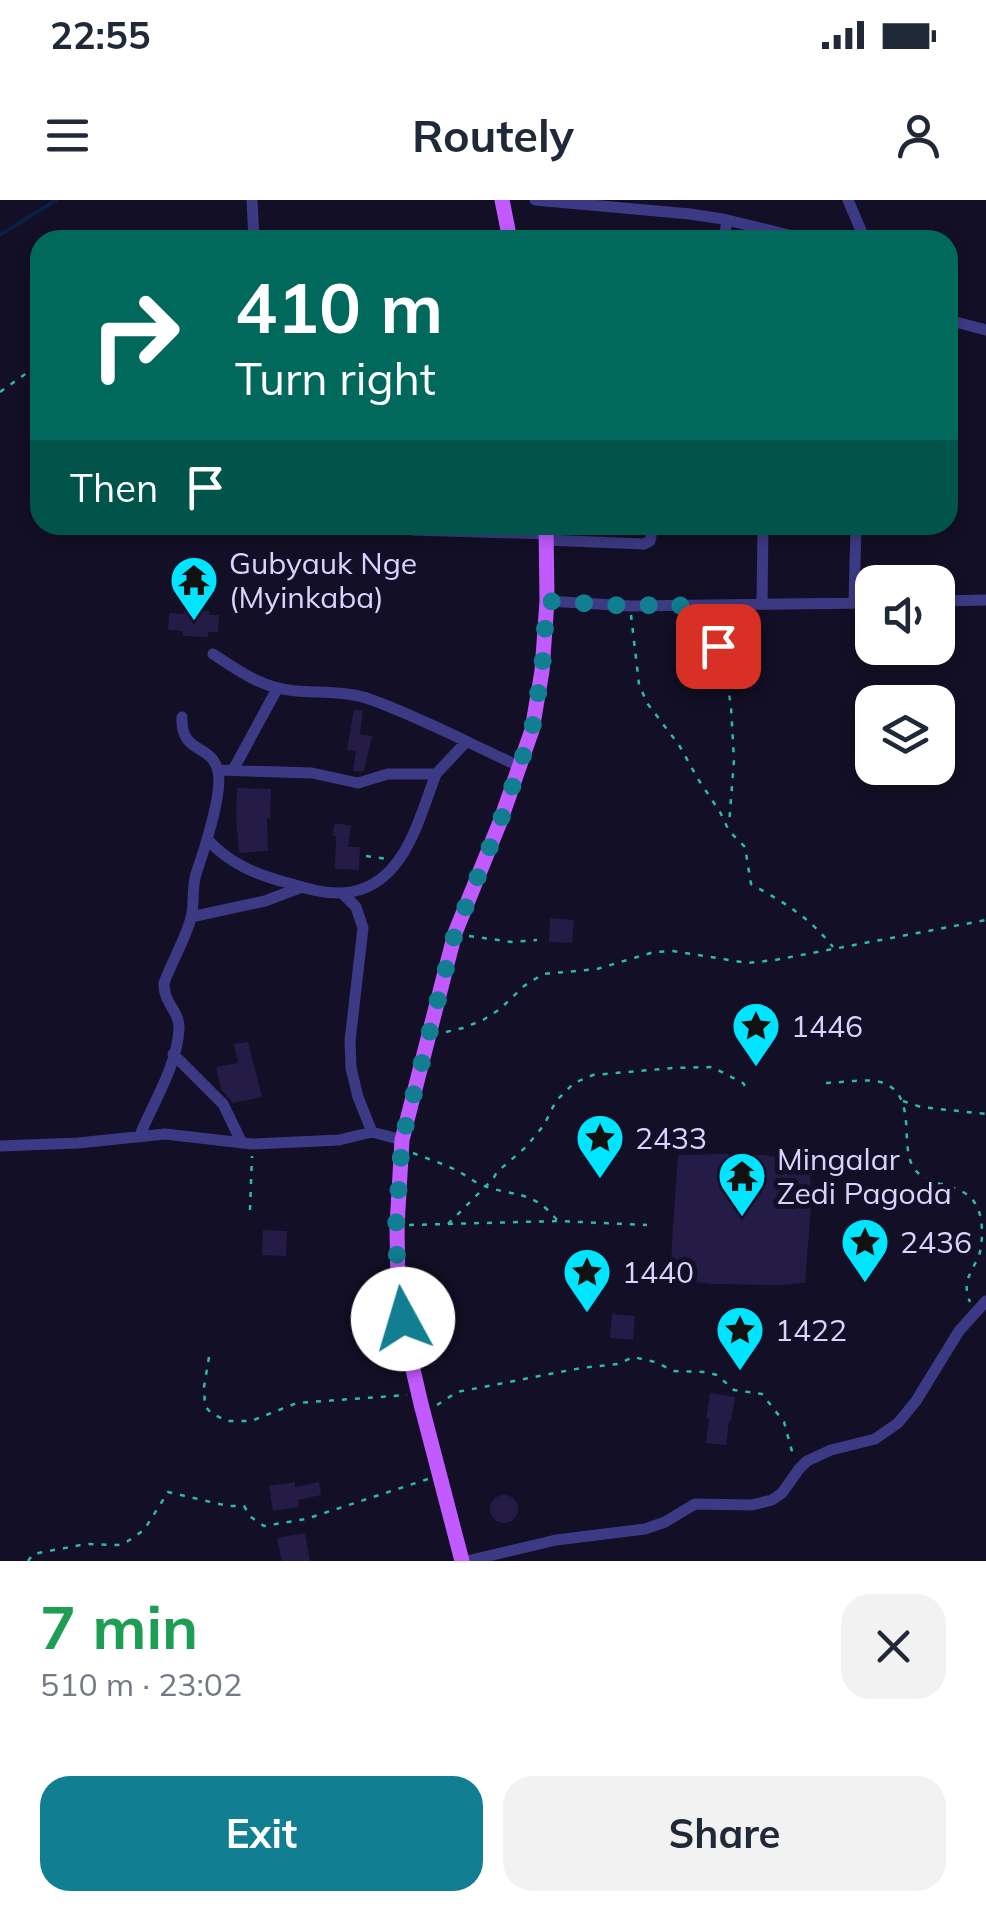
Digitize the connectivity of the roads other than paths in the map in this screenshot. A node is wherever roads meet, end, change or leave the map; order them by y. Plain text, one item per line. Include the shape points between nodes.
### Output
1 (252, 200) edge
2 (502, 200) edge
3 (535, 200) edge
4 (848, 200) edge
5 (633, 205) edge
6 (727, 220) junction
7 (254, 230) edge
8 (508, 230) edge
9 (726, 230) edge
10 (748, 230) edge
11 (861, 230) edge
12 (958, 323) edge
13 (986, 330) edge
14 (546, 535) edge
15 (564, 535) edge
16 (651, 535) edge
17 (763, 535) edge
18 (856, 535) edge
19 (986, 600) edge
20 (547, 601) junction
21 (955, 601) edge
22 (854, 603) joint
23 (762, 604) junction
24 (213, 654) dead end
25 (276, 688) junction
26 (182, 717) dead end
27 (466, 742) junction
28 (519, 766) junction
29 (218, 770) junction
30 (232, 770) junction
31 (436, 774) junction
32 (208, 840) junction
33 (302, 887) junction
34 (342, 893) junction
35 (191, 917) junction
36 (173, 1054) junction
37 (372, 1132) junction
38 (139, 1137) junction
39 (247, 1144) junction
40 (401, 1144) junction
41 (0, 1146) edge
42 (986, 1300) edge
43 (464, 1561) edge

1 - 7 street
2 - 8 main road
3 - 5 street
4 - 11 street
5 - 6 street
6 - 9 street
6 - 10 street
12 - 13 street
14 - 20 main road
15 - 16 street via 644,544
17 - 23 street
18 - 22 street
19 - 21 street
20 - 23 street
20 - 28 main road via 540,686
22 - 23 street
24 - 25 street
25 - 27 street via 368,698
25 - 30 street
26 - 29 street via 184,737
27 - 28 street
27 - 31 street
28 - 40 main road via 455,933
29 - 30 street
29 - 32 street
30 - 31 street via 312,772 358,783 388,774
31 - 34 street via 407,851 386,876
32 - 33 street via 236,865
32 - 35 street
33 - 34 street
33 - 35 street
34 - 37 street via 363,928 351,1068
35 - 36 street via 164,983 179,1024
36 - 38 street
36 - 39 street via 222,1104
37 - 39 street
37 - 40 street
38 - 39 street
38 - 41 street
40 - 43 main road via 398,1290 418,1394
42 - 43 street via 888,1431 807,1461 782,1494 767,1502 695,1504 645,1529

